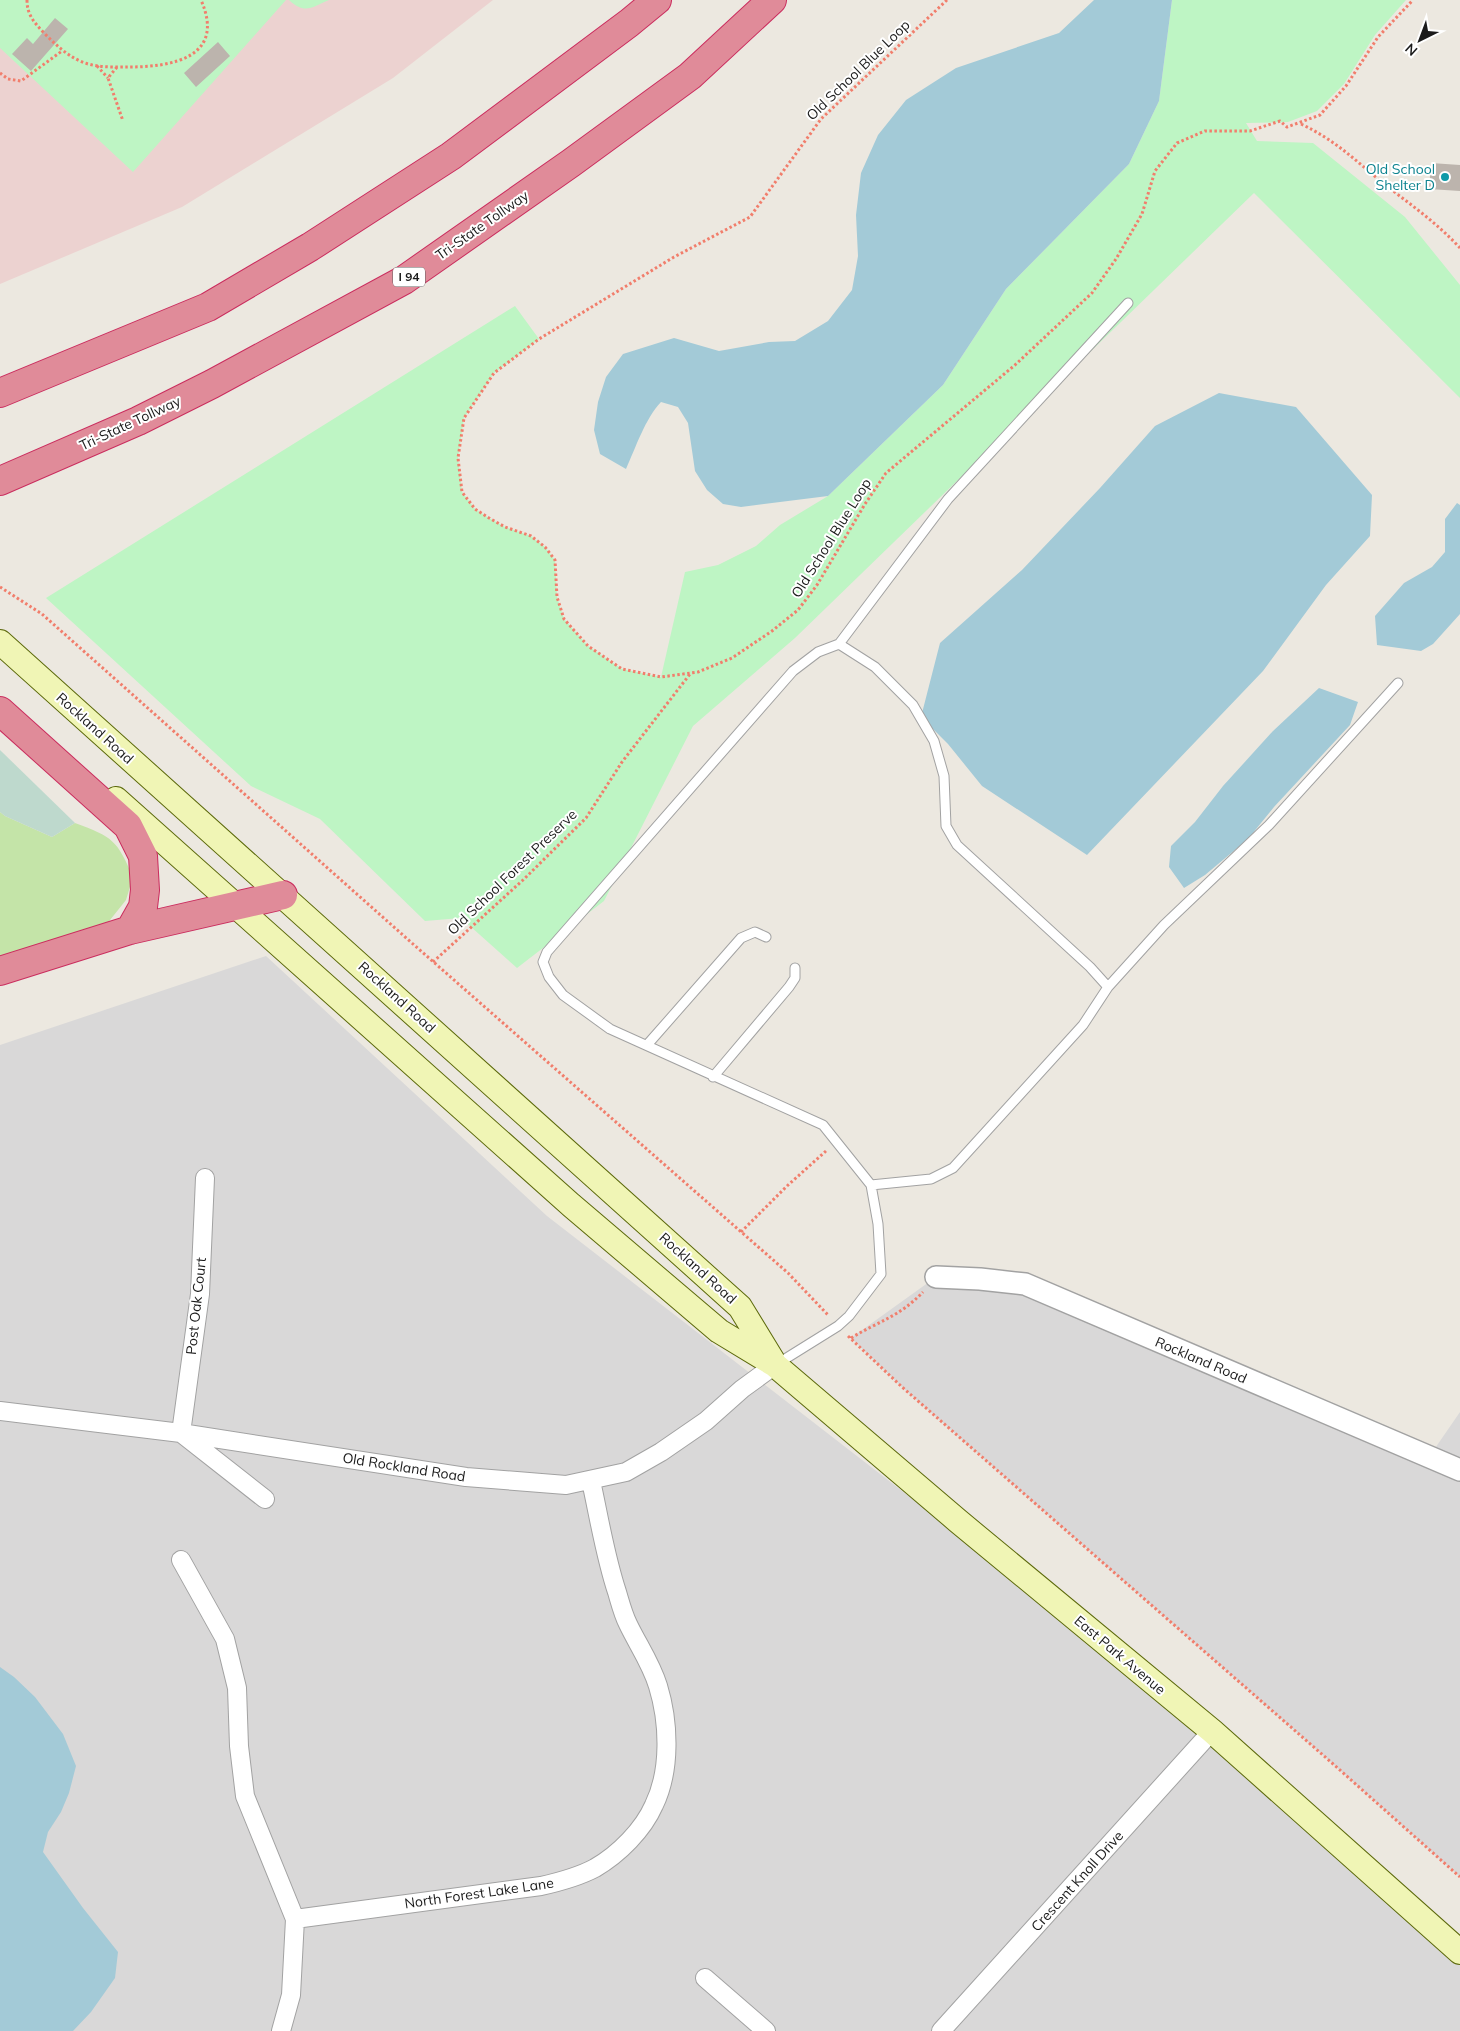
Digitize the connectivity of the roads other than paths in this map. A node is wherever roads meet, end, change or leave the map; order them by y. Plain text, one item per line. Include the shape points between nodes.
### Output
1 (656, 0) edge
2 (772, 0) edge
3 (1128, 303) dead end
4 (0, 393) edge
5 (0, 481) edge
6 (0, 642) edge
7 (839, 644) junction
8 (1398, 683) dead end
9 (0, 697) edge
10 (0, 711) edge
11 (283, 895) junction
12 (236, 905) junction
13 (130, 930) junction
14 (766, 937) dead end
15 (795, 968) dead end
16 (0, 971) edge
17 (1108, 987) junction
18 (646, 1045) junction
19 (713, 1076) junction
20 (205, 1178) dead end
21 (871, 1185) junction
22 (936, 1277) road end
23 (775, 1365) junction
24 (0, 1411) edge
25 (180, 1432) junction
26 (1460, 1470) edge
27 (591, 1481) junction
28 (265, 1499) dead end
29 (181, 1560) dead end
30 (1212, 1731) junction
31 (295, 1918) junction
32 (1460, 1952) edge
33 (705, 1978) dead end
34 (282, 2031) edge
35 (766, 2031) edge
36 (941, 2031) edge

1 - 4 highway via 451,156 310,247 208,307
2 - 5 highway, Tri-State Tollway / I 94 via 690,76 404,280 147,417
3 - 7 lane via 948,499
6 - 11 main road, Rockland Road
7 - 17 lane via 875,667 913,704 934,741 944,776 946,826 957,845
7 - 18 lane via 818,652 793,671 547,952 543,962 549,977 563,995 610,1029
8 - 17 lane via 1269,825 1164,926
9 - 12 main road
10 - 13 highway via 128,826 143,856 145,890 143,907
11 - 12 highway
11 - 23 main road, Rockland Road via 740,1307
12 - 13 highway
12 - 23 main road via 571,1205 712,1325
13 - 16 highway
14 - 18 lane via 754,932 741,938
15 - 19 lane via 795,978 789,987
17 - 21 lane via 1083,1025 953,1168 932,1179
18 - 19 lane
19 - 21 lane via 823,1125
20 - 25 street, Post Oak Court via 200,1294
21 - 23 lane via 878,1224 881,1274 838,1326
22 - 26 street, Rockland Road via 1025,1284
23 - 27 street, Old Rockland Road via 706,1421 661,1452 626,1472
23 - 30 main road, East Park Avenue
24 - 25 street, Old Rockland Road
25 - 27 street, Old Rockland Road via 466,1477 566,1485
25 - 28 street
27 - 31 street, North Forest Lake Lane via 616,1589 658,1686 665,1724 663,1780 654,1806 638,1830 617,1853 594,1868 563,1881
29 - 31 street via 225,1639 237,1688 245,1796
30 - 32 main road, East Park Avenue
30 - 36 street, Crescent Knoll Drive
31 - 34 street via 291,1995
33 - 35 street

